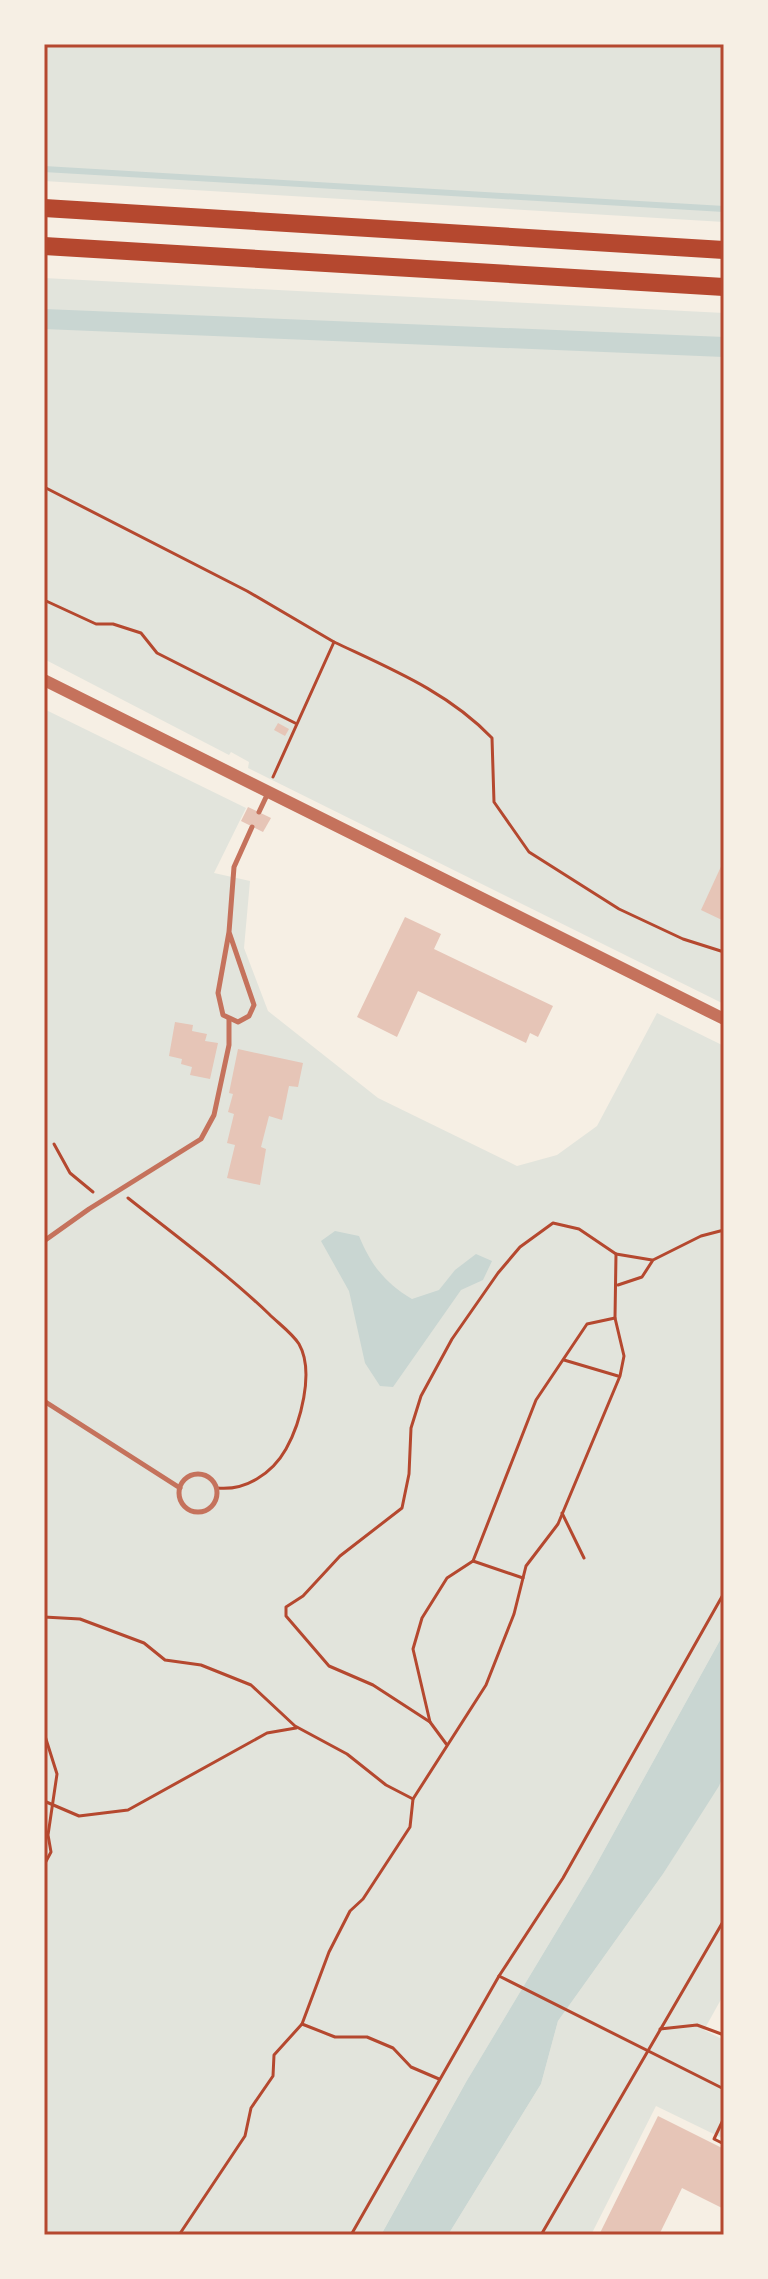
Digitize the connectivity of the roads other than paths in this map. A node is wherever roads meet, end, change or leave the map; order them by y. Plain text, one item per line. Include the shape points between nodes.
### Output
1 (44, 208) edge
2 (44, 246) edge
3 (724, 250) edge
4 (724, 287) edge
5 (44, 680) edge
6 (268, 792) junction
7 (259, 812) dead end
8 (252, 827) dead end
9 (229, 932) junction
10 (229, 1019) junction
11 (724, 1019) edge
12 (44, 1241) edge
13 (44, 1401) edge
14 (180, 1488) junction

1 - 3 highway
2 - 4 highway
5 - 6 street
6 - 7 lane
6 - 11 street
8 - 9 lane via 234,867
9 - 10 lane via 220,973 220,1010
9 - 10 lane via 254,1005 249,1016 238,1022
10 - 12 lane via 229,1045 214,1115 201,1139
13 - 14 lane
14 - 14 lane via 181,1501 195,1511 210,1508 217,1488 200,1474 187,1477

